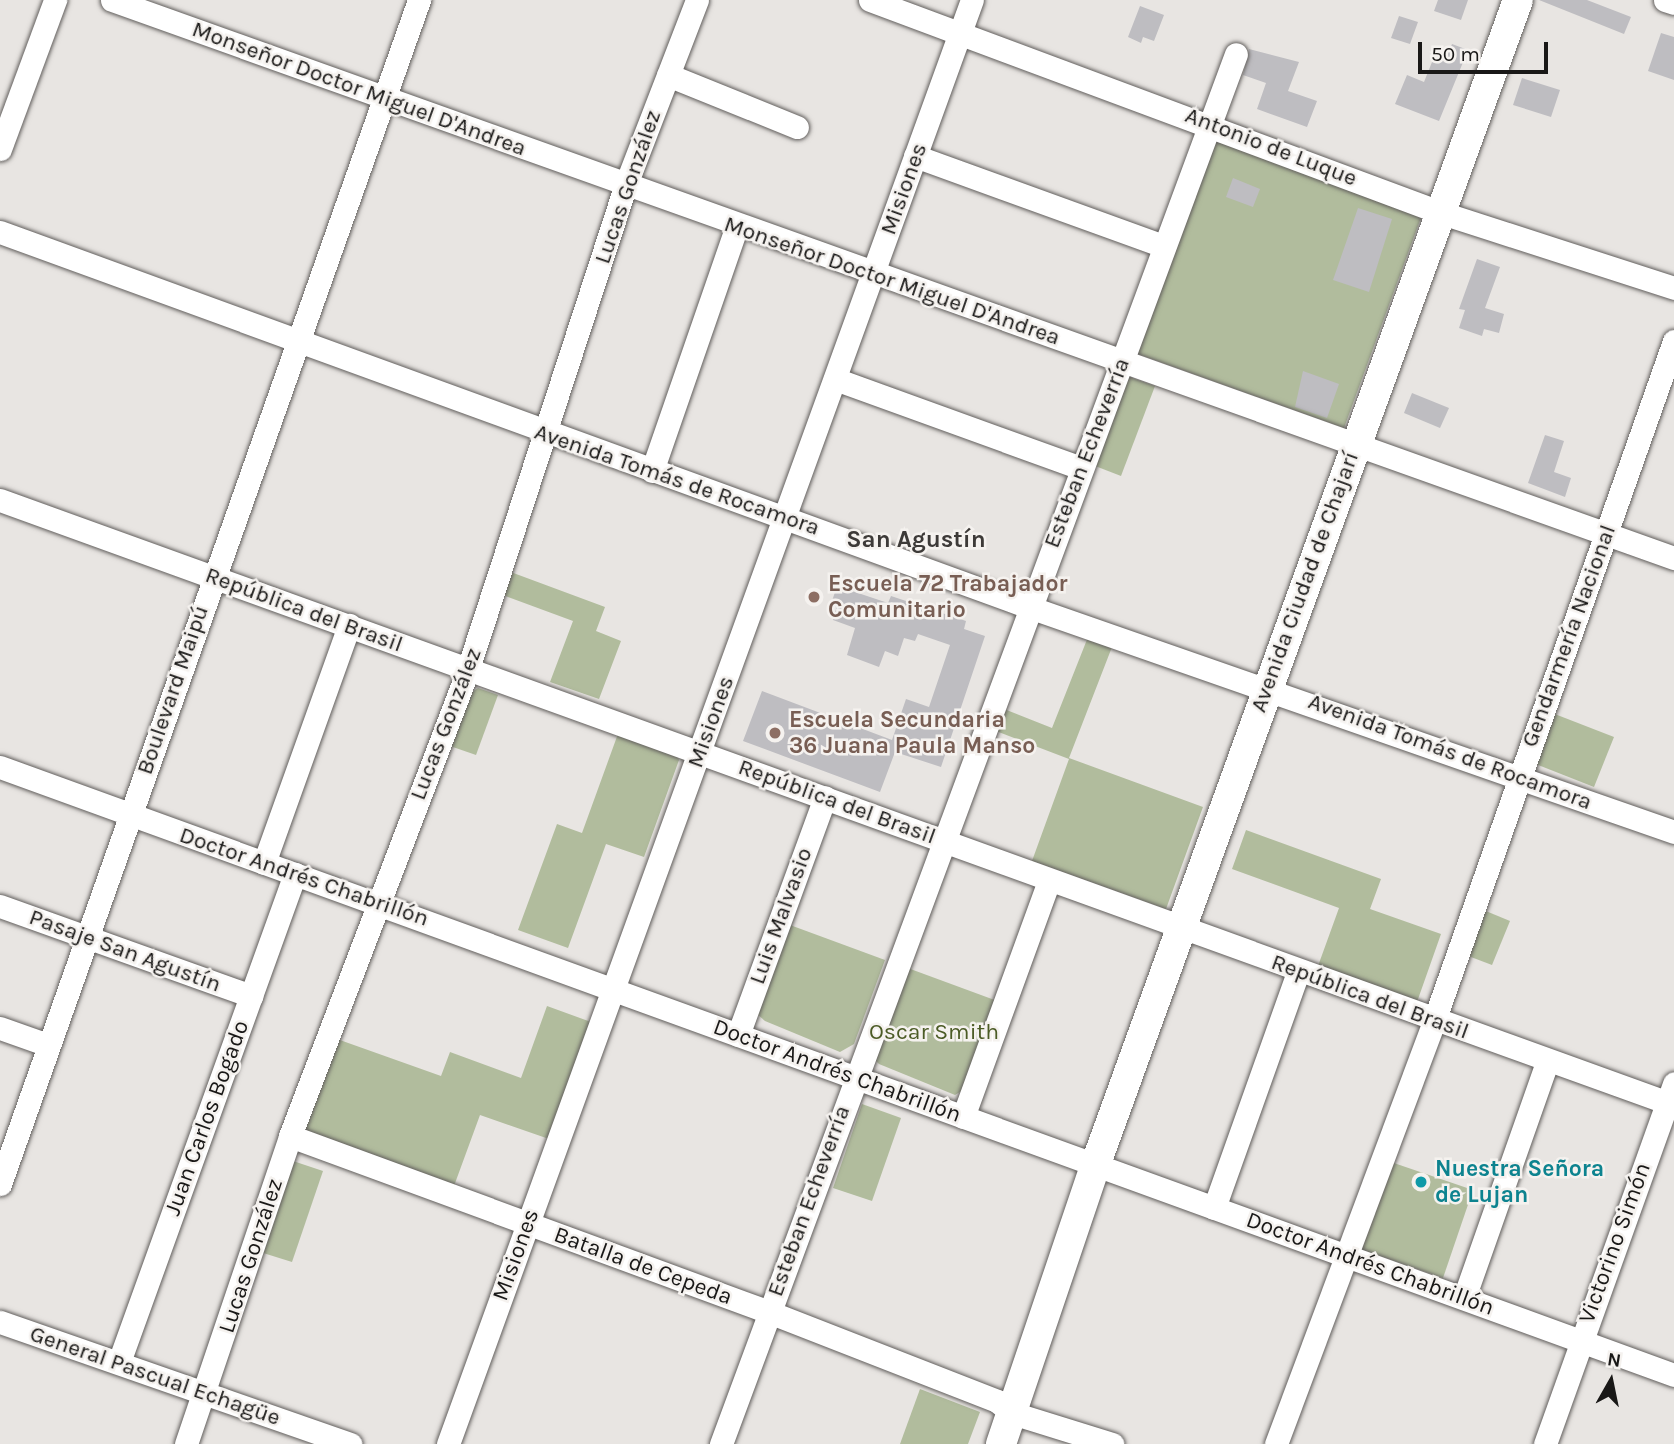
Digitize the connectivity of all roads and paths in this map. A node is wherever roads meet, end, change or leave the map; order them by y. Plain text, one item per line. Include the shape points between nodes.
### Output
1 (55, 0) edge
2 (112, 0) edge
3 (419, 0) edge
4 (697, 0) edge
5 (870, 0) edge
6 (972, 0) edge
7 (1518, 0) edge
8 (1665, 0) edge
9 (1674, 3) edge
10 (960, 33) junction
11 (1236, 54) dead end
12 (668, 75) junction
13 (382, 100) junction
14 (1209, 123) junction
15 (797, 127) dead end
16 (0, 149) edge
17 (915, 156) junction
18 (626, 184) junction
19 (1439, 212) junction
20 (737, 226) junction
21 (0, 232) edge
22 (1164, 246) junction
23 (872, 275) junction
24 (1674, 288) edge
25 (1674, 341) edge
26 (296, 342) junction
27 (1122, 361) junction
28 (835, 379) junction
29 (546, 433) junction
30 (1355, 445) junction
31 (1081, 468) junction
32 (652, 471) junction
33 (0, 500) edge
34 (785, 517) junction
35 (1605, 534) junction
36 (1674, 558) edge
37 (212, 577) junction
38 (1029, 607) junction
39 (349, 625) junction
40 (468, 669) junction
41 (1267, 687) junction
42 (701, 752) junction
43 (0, 767) edge
44 (1519, 777) junction
45 (825, 797) junction
46 (130, 815) junction
47 (1674, 832) edge
48 (942, 841) junction
49 (264, 863) junction
50 (295, 874) junction
51 (1049, 881) junction
52 (378, 902) junction
53 (0, 906) edge
54 (1181, 926) junction
55 (86, 938) junction
56 (1298, 972) junction
57 (613, 990) junction
58 (251, 996) junction
59 (1434, 1021) junction
60 (0, 1028) edge
61 (738, 1035) junction
62 (48, 1045) junction
63 (1547, 1062) junction
64 (855, 1077) junction
65 (1672, 1097) edge
66 (963, 1117) junction
67 (290, 1136) junction
68 (1095, 1166) junction
69 (0, 1184) edge
70 (1214, 1208) junction
71 (527, 1223) junction
72 (1346, 1256) junction
73 (1464, 1298) junction
74 (769, 1312) junction
75 (0, 1322) edge
76 (1579, 1340) junction
77 (118, 1362) junction
78 (1674, 1375) edge
79 (205, 1392) junction
80 (1004, 1407) junction
81 (186, 1444) edge
82 (349, 1444) edge
83 (448, 1444) edge
84 (721, 1444) edge
85 (981, 1444) edge
86 (1001, 1444) edge
87 (1112, 1444) edge
88 (1276, 1444) edge
89 (1545, 1444) edge

1 - 16 street
2 - 13 street, Monseñor Doctor Miguel D'Andrea
3 - 13 street, Boulevard Maipú
4 - 12 street, Lucas González
5 - 10 street, Antonio de Luque
6 - 10 street, Misiones
7 - 19 main road, Avenida Ciudad de Chajarí
8 - 9 street
10 - 14 street, Antonio de Luque
10 - 17 street, Misiones
11 - 14 street, Esteban Echeverría
12 - 15 street
12 - 18 street, Lucas González
13 - 18 street, Monseñor Doctor Miguel D'Andrea
13 - 26 street, Boulevard Maipú
14 - 19 street, Antonio de Luque
14 - 22 street, Esteban Echeverría
17 - 22 street
17 - 23 street, Misiones
18 - 20 street, Monseñor Doctor Miguel D'Andrea
18 - 29 street, Lucas González
19 - 24 street, Antonio de Luque
19 - 30 main road, Avenida Ciudad de Chajarí
20 - 23 street, Monseñor Doctor Miguel D'Andrea
20 - 32 street
21 - 26 street, Avenida Tomás de Rocamora
22 - 27 street, Esteban Echeverría
23 - 27 street, Monseñor Doctor Miguel D'Andrea
23 - 28 street, Misiones
25 - 35 street, Gendarmería Nacional
26 - 29 street, Avenida Tomás de Rocamora
26 - 37 street, Boulevard Maipú
27 - 30 street, Monseñor Doctor Miguel D'Andrea
27 - 31 street, Esteban Echeverría
28 - 31 street
28 - 34 street, Misiones
29 - 32 street, Avenida Tomás de Rocamora
29 - 40 street, Lucas González
30 - 35 street, Monseñor Doctor Miguel D'Andrea
30 - 41 main road, Avenida Ciudad de Chajarí
31 - 38 street, Esteban Echeverría
32 - 34 street, Avenida Tomás de Rocamora
33 - 37 street, República del Brasil
34 - 38 street, Avenida Tomás de Rocamora
34 - 42 street, Misiones
35 - 36 street, Monseñor Doctor Miguel D'Andrea
35 - 44 street, Gendarmería Nacional
37 - 39 street, República del Brasil
37 - 46 street, Boulevard Maipú
38 - 41 street, Avenida Tomás de Rocamora
38 - 48 street, Esteban Echeverría
39 - 40 street, República del Brasil
39 - 49 street
40 - 42 street, República del Brasil
40 - 52 street, Lucas González
41 - 44 street, Avenida Tomás de Rocamora
41 - 54 main road, Avenida Ciudad de Chajarí
42 - 45 street, República del Brasil
42 - 57 street, Misiones
43 - 46 street, Doctor Andrés Chabrillón
44 - 47 street, Avenida Tomás de Rocamora
44 - 59 street, Gendarmería Nacional
45 - 48 street, República del Brasil
45 - 61 street, Luis Malvasio
46 - 49 street, Doctor Andrés Chabrillón
46 - 55 street, Boulevard Maipú
48 - 51 street, República del Brasil
48 - 64 street, Esteban Echeverría
49 - 50 street, Doctor Andrés Chabrillón
50 - 52 street, Doctor Andrés Chabrillón
50 - 58 street, Juan Carlos Bogado
51 - 54 street, República del Brasil
51 - 66 street
52 - 57 street, Doctor Andrés Chabrillón
52 - 67 street, Lucas González
53 - 55 street, Pasaje San Agustín
54 - 56 street, República del Brasil
54 - 68 main road, Avenida Ciudad de Chajarí
55 - 58 street, Pasaje San Agustín
55 - 62 street, Boulevard Maipú
56 - 59 street, República del Brasil
56 - 70 street
57 - 61 street, Doctor Andrés Chabrillón
57 - 71 street, Misiones
58 - 77 street, Juan Carlos Bogado
59 - 63 street, República del Brasil
59 - 72 street, Gendarmería Nacional
60 - 62 street
61 - 64 street, Doctor Andrés Chabrillón
62 - 69 street, Boulevard Maipú
63 - 65 street, República del Brasil
63 - 73 street
64 - 66 street, Doctor Andrés Chabrillón
64 - 74 street, Esteban Echeverría
65 - 76 street, Victorino Simón
66 - 68 street, Doctor Andrés Chabrillón
67 - 71 street, Batalla de Cepeda
67 - 79 street, Lucas González
68 - 70 street, Doctor Andrés Chabrillón
68 - 80 main road, Avenida Ciudad de Chajarí
70 - 72 street, Doctor Andrés Chabrillón
71 - 74 street, Batalla de Cepeda
71 - 83 street, Misiones
72 - 73 street, Doctor Andrés Chabrillón
72 - 88 street, Gendarmería Nacional
73 - 76 street, Doctor Andrés Chabrillón
74 - 80 street, Batalla de Cepeda
74 - 84 street, Esteban Echeverría
75 - 77 street, General Pascual Echagüe
76 - 78 street, Doctor Andrés Chabrillón
76 - 89 street, Victorino Simón
77 - 79 street, General Pascual Echagüe
79 - 81 street, Lucas González
79 - 82 street, General Pascual Echagüe
80 - 85 main road, Avenida Ciudad de Chajarí
80 - 86 main road, Avenida Ciudad de Chajarí
80 - 87 street, Batalla de Cepeda

